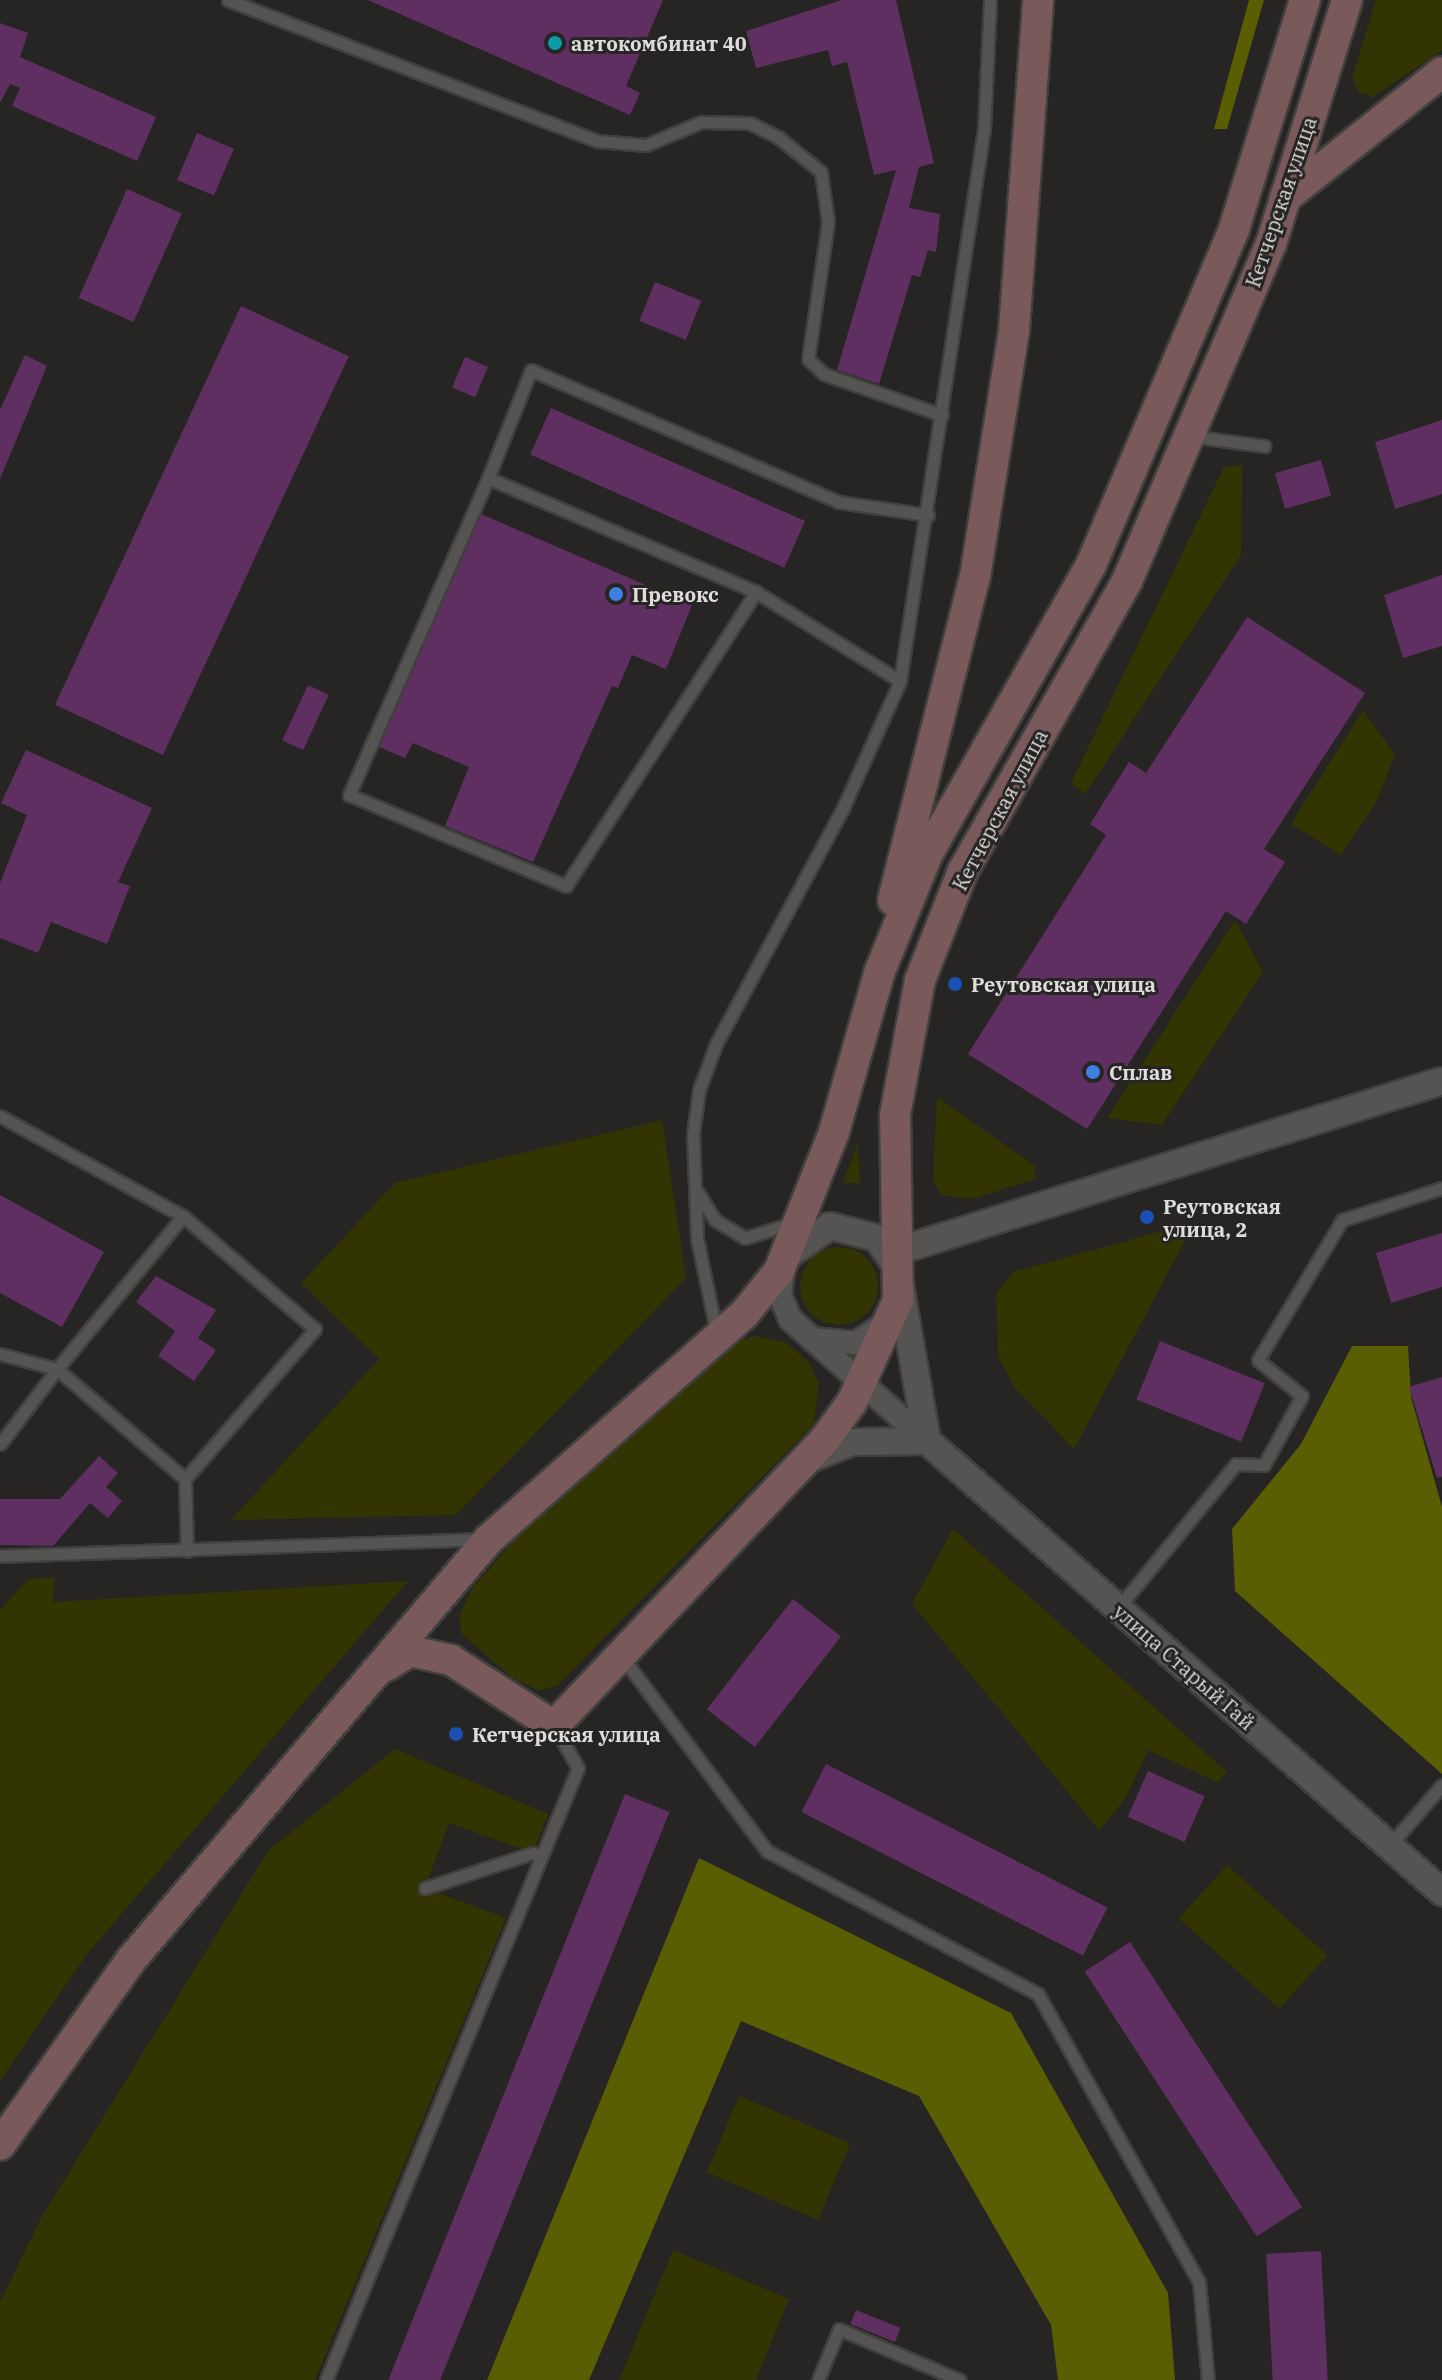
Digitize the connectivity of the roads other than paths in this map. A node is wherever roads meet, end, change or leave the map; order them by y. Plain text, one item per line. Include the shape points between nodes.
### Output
1 (228, 0) edge
2 (990, 0) edge
3 (1038, 0) edge
4 (1305, 0) edge
5 (1347, 0) edge
6 (1442, 72) edge
7 (1285, 198) junction
8 (942, 415) junction
9 (1189, 435) junction
10 (1264, 446) dead end
11 (488, 478) junction
12 (928, 515) junction
13 (756, 592) junction
14 (900, 681) junction
15 (880, 971) junction
16 (1442, 1081) edge
17 (0, 1116) edge
18 (695, 1185) junction
19 (1442, 1188) edge
20 (183, 1216) junction
21 (801, 1219) junction
22 (896, 1251) junction
23 (788, 1255) junction
24 (900, 1282) junction
25 (892, 1315) junction
26 (798, 1329) junction
27 (718, 1336) junction
28 (0, 1354) edge
29 (57, 1369) junction
30 (862, 1385) junction
31 (927, 1441) junction
32 (0, 1444) edge
33 (806, 1460) junction
34 (185, 1479) junction
35 (489, 1539) junction
36 (187, 1551) junction
37 (0, 1556) edge
38 (454, 1580) junction
39 (1118, 1609) junction
40 (622, 1656) junction
41 (463, 1669) junction
42 (358, 1692) junction
43 (554, 1726) junction
44 (1442, 1785) edge
45 (1389, 1846) junction
46 (541, 1858) junction
47 (425, 1888) dead end
48 (1442, 1892) edge
49 (0, 2145) edge
50 (326, 2380) edge
51 (818, 2380) edge
52 (960, 2380) edge
53 (1208, 2380) edge

1 - 8 lane via 597,141 646,145 701,122 750,123 778,137 821,172 828,222 808,359 824,374
2 - 8 lane via 984,129
3 - 15 main road via 1014,330 975,577
4 - 15 main road, Кетчерская улица via 1234,229 1091,565 928,853
5 - 7 main road, Кетчерская улица
6 - 7 main road
7 - 9 main road, Кетчерская улица
8 - 12 lane
9 - 10 lane
9 - 22 main road, Кетчерская улица via 1127,581 963,871 920,980 895,1115
11 - 12 lane via 531,370 839,502
11 - 13 lane
11 - 13 lane via 349,795 566,886
12 - 14 lane
13 - 14 lane
14 - 18 lane via 843,808 716,1044 695,1112
15 - 21 main road, Кетчерская улица
16 - 22 street
17 - 20 lane
18 - 21 lane via 715,1220 745,1238
18 - 27 lane via 697,1238
19 - 39 lane via 1342,1220 1258,1360 1302,1396 1264,1465 1236,1464
20 - 29 lane
20 - 34 lane via 315,1329
21 - 23 main road, Кетчерская улица
22 - 23 street via 843,1225 813,1231
22 - 24 main road, Кетчерская улица
23 - 26 street, улица Старый Гай via 780,1295
23 - 27 main road, Кетчерская улица via 757,1300
24 - 25 main road, Кетчерская улица
24 - 31 street
25 - 26 street via 869,1338 843,1346
25 - 30 main road, Кетчерская улица
26 - 30 street, улица Старый Гай
27 - 35 main road, Кетчерская улица
28 - 29 lane
29 - 32 lane
29 - 34 lane
30 - 31 street, улица Старый Гай
30 - 33 main road, Кетчерская улица
31 - 33 street via 852,1442
31 - 39 street, улица Старый Гай
33 - 40 main road, Кетчерская улица
34 - 36 lane
35 - 36 lane
35 - 38 main road, Кетчерская улица
36 - 37 lane
38 - 41 main road, Кетчерская улица via 440,1630
38 - 42 main road, Кетчерская улица
39 - 45 street, улица Старый Гай
40 - 43 main road, Кетчерская улица
40 - 53 lane via 767,1851 1038,1994 1199,2282
41 - 42 main road, Кетчерская улица via 410,1651
41 - 43 main road, Кетчерская улица
42 - 49 main road, Кетчерская улица via 131,1960
43 - 46 lane via 578,1768
44 - 45 lane
45 - 48 street, улица Старый Гай
46 - 47 lane via 533,1853
46 - 50 lane
51 - 52 lane via 839,2329

